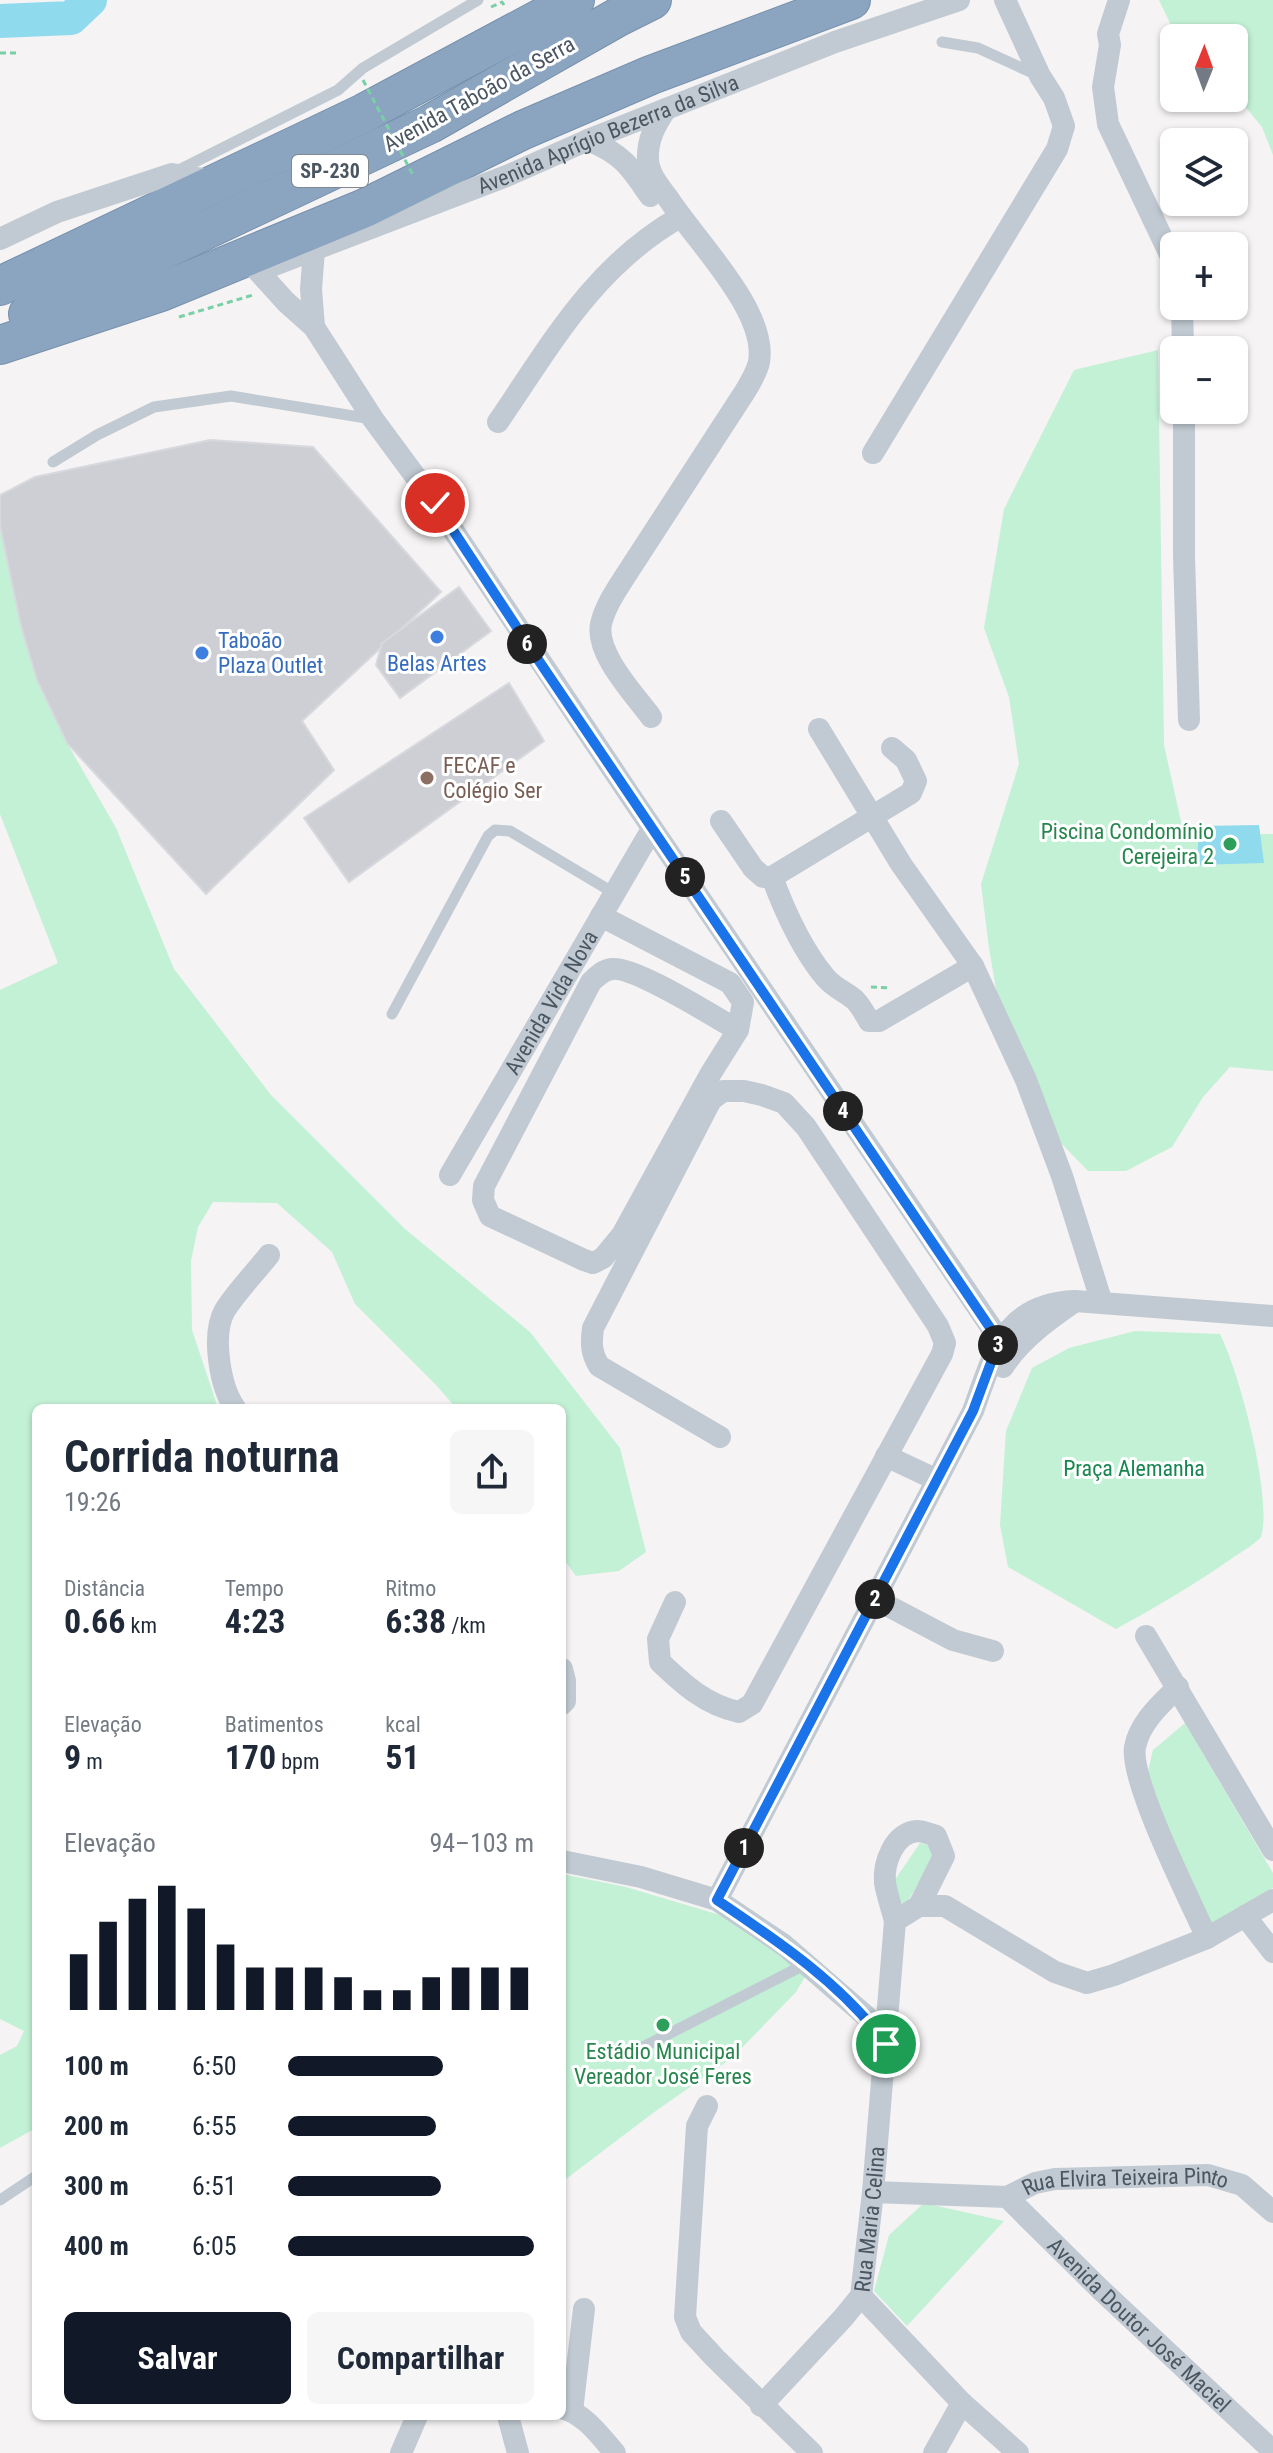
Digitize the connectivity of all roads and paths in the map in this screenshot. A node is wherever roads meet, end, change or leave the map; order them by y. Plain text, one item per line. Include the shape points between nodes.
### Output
1 (478, 0) edge
2 (575, 0) edge
3 (652, 0) edge
4 (851, 0) edge
5 (959, 0) edge
6 (1005, 0) edge
7 (1119, 0) edge
8 (1134, 0) edge
9 (942, 42) dead end
10 (1110, 45) junction
11 (0, 53) edge
12 (16, 53) dead end
13 (1040, 76) junction
14 (363, 80) dead end
15 (658, 92) junction
16 (588, 140) junction
17 (172, 174) junction
18 (414, 177) dead end
19 (222, 181) junction
20 (393, 220) junction
21 (674, 221) junction
22 (1160, 234) edge
23 (0, 239) edge
24 (314, 250) junction
25 (258, 271) junction
26 (0, 286) edge
27 (161, 292) junction
28 (314, 327) junction
29 (0, 328) edge
30 (0, 345) edge
31 (373, 419) junction
32 (498, 422) dead end
33 (1184, 424) edge
34 (873, 453) dead end
35 (53, 462) dead end
36 (651, 717) dead end
37 (1189, 720) dead end
38 (819, 729) dead end
39 (892, 748) dead end
40 (872, 814) junction
41 (721, 821) dead end
42 (652, 829) junction
43 (772, 877) junction
44 (614, 893) junction
45 (601, 916) junction
46 (973, 966) junction
47 (869, 987) dead end
48 (891, 988) dead end
49 (392, 1014) dead end
50 (738, 1030) junction
51 (450, 1175) dead end
52 (269, 1255) dead end
53 (1102, 1303) junction
54 (1273, 1316) edge
55 (1005, 1348) junction
56 (232, 1404) edge
57 (720, 1437) dead end
58 (886, 1456) junction
59 (937, 1480) junction
60 (875, 1599) junction
61 (675, 1602) dead end
62 (1146, 1636) dead end
63 (993, 1651) dead end
64 (1178, 1687) junction
65 (1273, 1850) edge
66 (566, 1862) edge
67 (717, 1900) junction
68 (1273, 1900) edge
69 (919, 1906) junction
70 (1245, 1916) junction
71 (895, 1921) junction
72 (1207, 1938) junction
73 (1273, 1952) edge
74 (806, 1964) junction
75 (886, 2044) junction
76 (637, 2050) dead end
77 (707, 2106) dead end
78 (32, 2179) edge
79 (873, 2192) junction
80 (1007, 2197) junction
81 (0, 2200) edge
82 (1273, 2212) edge
83 (861, 2296) junction
84 (584, 2309) dead end
85 (962, 2403) junction
86 (761, 2406) junction
87 (567, 2410) edge
88 (415, 2420) edge
89 (509, 2420) edge
90 (1273, 2451) edge
91 (401, 2453) edge
92 (518, 2453) edge
93 (615, 2453) edge
94 (812, 2453) edge
95 (934, 2453) edge
96 (1018, 2453) edge

1 - 17 lane via 363,68 338,90
2 - 19 highway, Avenida Taboão da Serra / SP-230 via 364,113
3 - 29 highway, Avenida Taboão da Serra / SP-230 via 430,124
4 - 15 highway
5 - 15 street, Avenida Aprígio Bezerra da Silva
6 - 13 street
7 - 10 street via 1108,34
8 - 10 street via 1122,35
9 - 13 lane via 978,48
10 - 22 street via 1103,87 1108,124
11 - 12 path
13 - 34 street via 1064,126 1057,149
14 - 18 path, bridge
15 - 16 street, Avenida Aprígio Bezerra da Silva
15 - 20 highway via 624,100 402,205
15 - 21 street via 648,161
15 - 27 highway via 523,130 365,208
16 - 20 street, Avenida Aprígio Bezerra da Silva
16 - 21 street via 631,166
17 - 19 street
17 - 23 street via 70,207
19 - 26 highway, Avenida Taboão da Serra / SP-230
20 - 24 street, Avenida Aprígio Bezerra da Silva
21 - 32 street via 634,246 590,291
21 - 36 street via 728,277 755,330 759,362 601,623 605,650
24 - 25 street, Avenida Aprígio Bezerra da Silva
24 - 28 street
25 - 27 street, Avenida Aprígio Bezerra da Silva via 199,294
25 - 28 street
27 - 30 highway
28 - 31 street
31 - 35 lane via 231,396 154,407
31 - 42 street via 435,503
33 - 37 street
38 - 40 street
39 - 40 street via 906,760 916,781 911,793
40 - 43 street
40 - 46 street
41 - 43 street via 753,868
42 - 44 street, Avenida Vida Nova
42 - 55 street
43 - 46 street via 807,951 869,1021 879,1021
44 - 45 street, Avenida Vida Nova
44 - 49 lane via 510,831 495,830
45 - 50 street via 730,983 743,1002
45 - 51 street, Avenida Vida Nova
46 - 53 street via 1026,1080
47 - 48 path
50 - 50 street via 622,1235 603,1258 584,1260 490,1216 484,1186 599,974 614,968 637,974
52 - 56 street via 223,1313 218,1356
53 - 54 street
53 - 55 street via 1055,1302 1032,1310 1017,1320
55 - 59 street
57 - 58 street via 599,1366 591,1340 711,1100 723,1091 744,1091 784,1103 806,1127 943,1335 942,1354
58 - 59 street
58 - 61 street via 752,1704 739,1712 723,1709 698,1697 660,1662 658,1639
59 - 60 street
60 - 63 street via 953,1640
60 - 67 street
62 - 64 street
64 - 65 street
64 - 72 street via 1139,1733 1136,1769
66 - 67 street
67 - 74 street
68 - 70 street
69 - 71 street
69 - 71 street via 944,1856 936,1836 919,1831 897,1842 885,1867
69 - 72 street via 945,1906 1055,1972 1087,1983
70 - 72 street
70 - 73 street
71 - 75 street
74 - 75 street via 867,2017
74 - 76 lane
75 - 79 street, Rua Maria Celina
77 - 86 street via 697,2126 685,2317 691,2332
78 - 81 lane
79 - 80 street, Rua Elvira Teixeira Pinto
79 - 83 street, Rua Maria Celina
80 - 82 street, Rua Elvira Teixeira Pinto via 1055,2179 1208,2175 1242,2185
80 - 90 street, Avenida Doutor José Maciel
83 - 85 street
83 - 86 street, Rua Maria Celina
84 - 87 street
85 - 95 street
85 - 96 street
86 - 94 street
87 - 93 street
88 - 91 street
89 - 92 street

